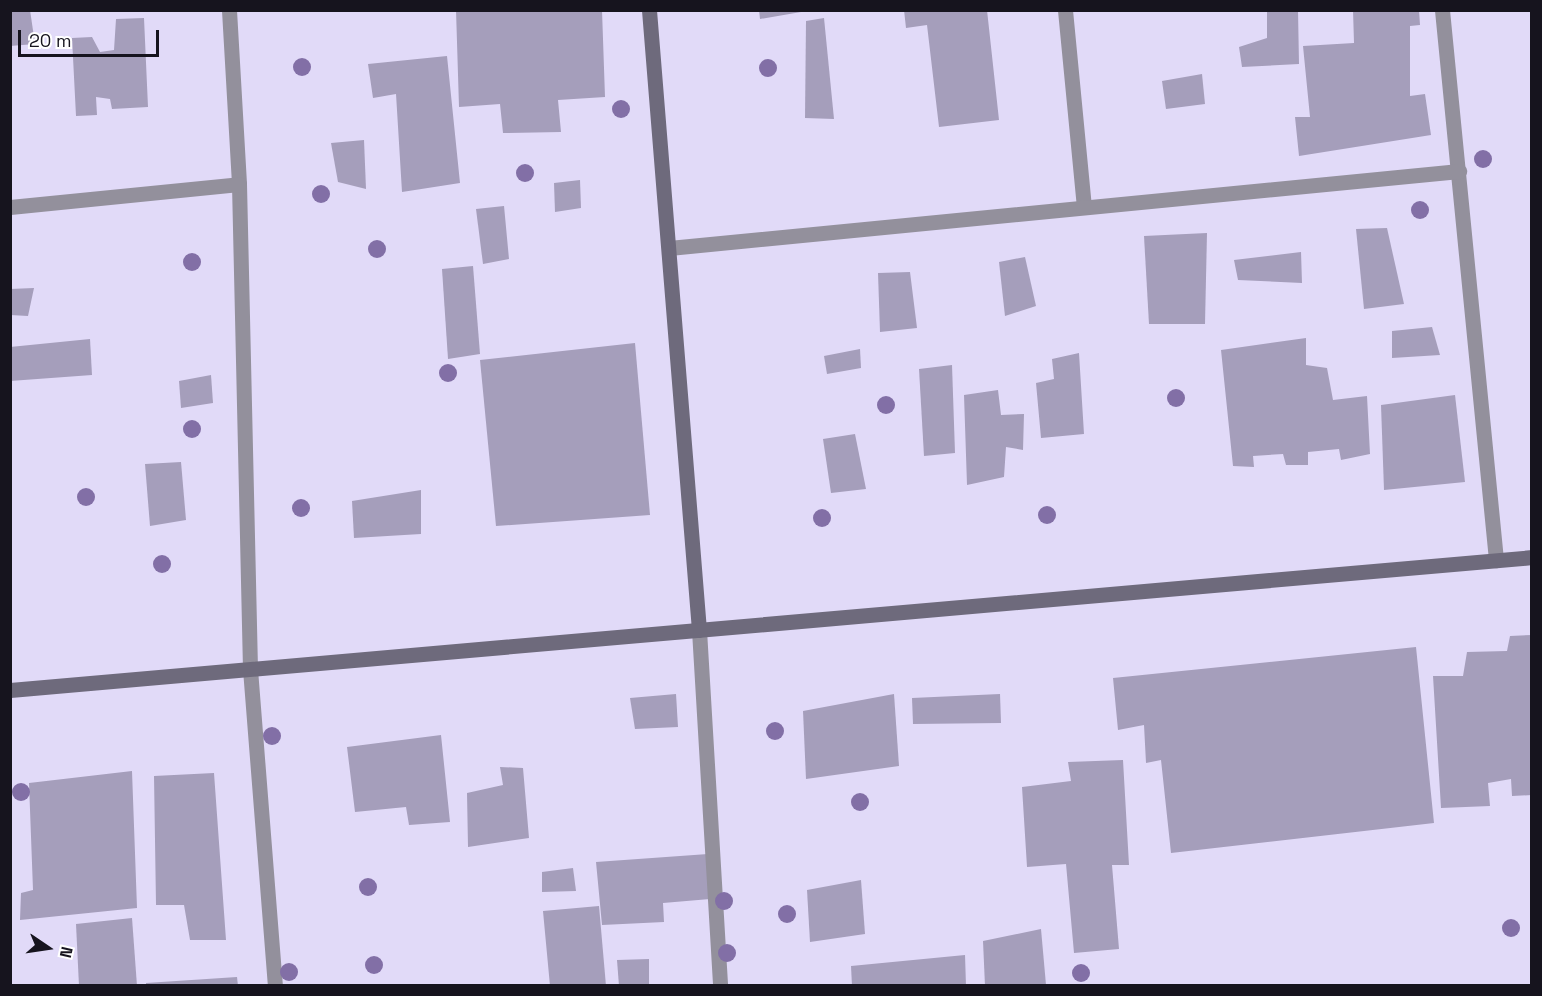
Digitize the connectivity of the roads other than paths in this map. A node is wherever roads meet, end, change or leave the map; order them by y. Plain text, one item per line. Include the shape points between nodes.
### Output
1 (229, 10) edge
2 (649, 10) edge
3 (1065, 10) edge
4 (1442, 10) edge
5 (1459, 171) junction
6 (239, 184) junction
7 (10, 207) edge
8 (1084, 207) junction
9 (669, 248) junction
10 (1532, 557) edge
11 (1496, 560) junction
12 (699, 630) junction
13 (249, 669) junction
14 (10, 690) edge
15 (275, 986) edge
16 (720, 986) edge

1 - 6 street
2 - 9 street
3 - 8 street
4 - 5 street
5 - 8 street
5 - 11 street
6 - 7 street
6 - 13 street
8 - 9 street
9 - 12 street
10 - 11 street
11 - 12 street
12 - 13 street
12 - 16 street
13 - 14 street
13 - 15 street

